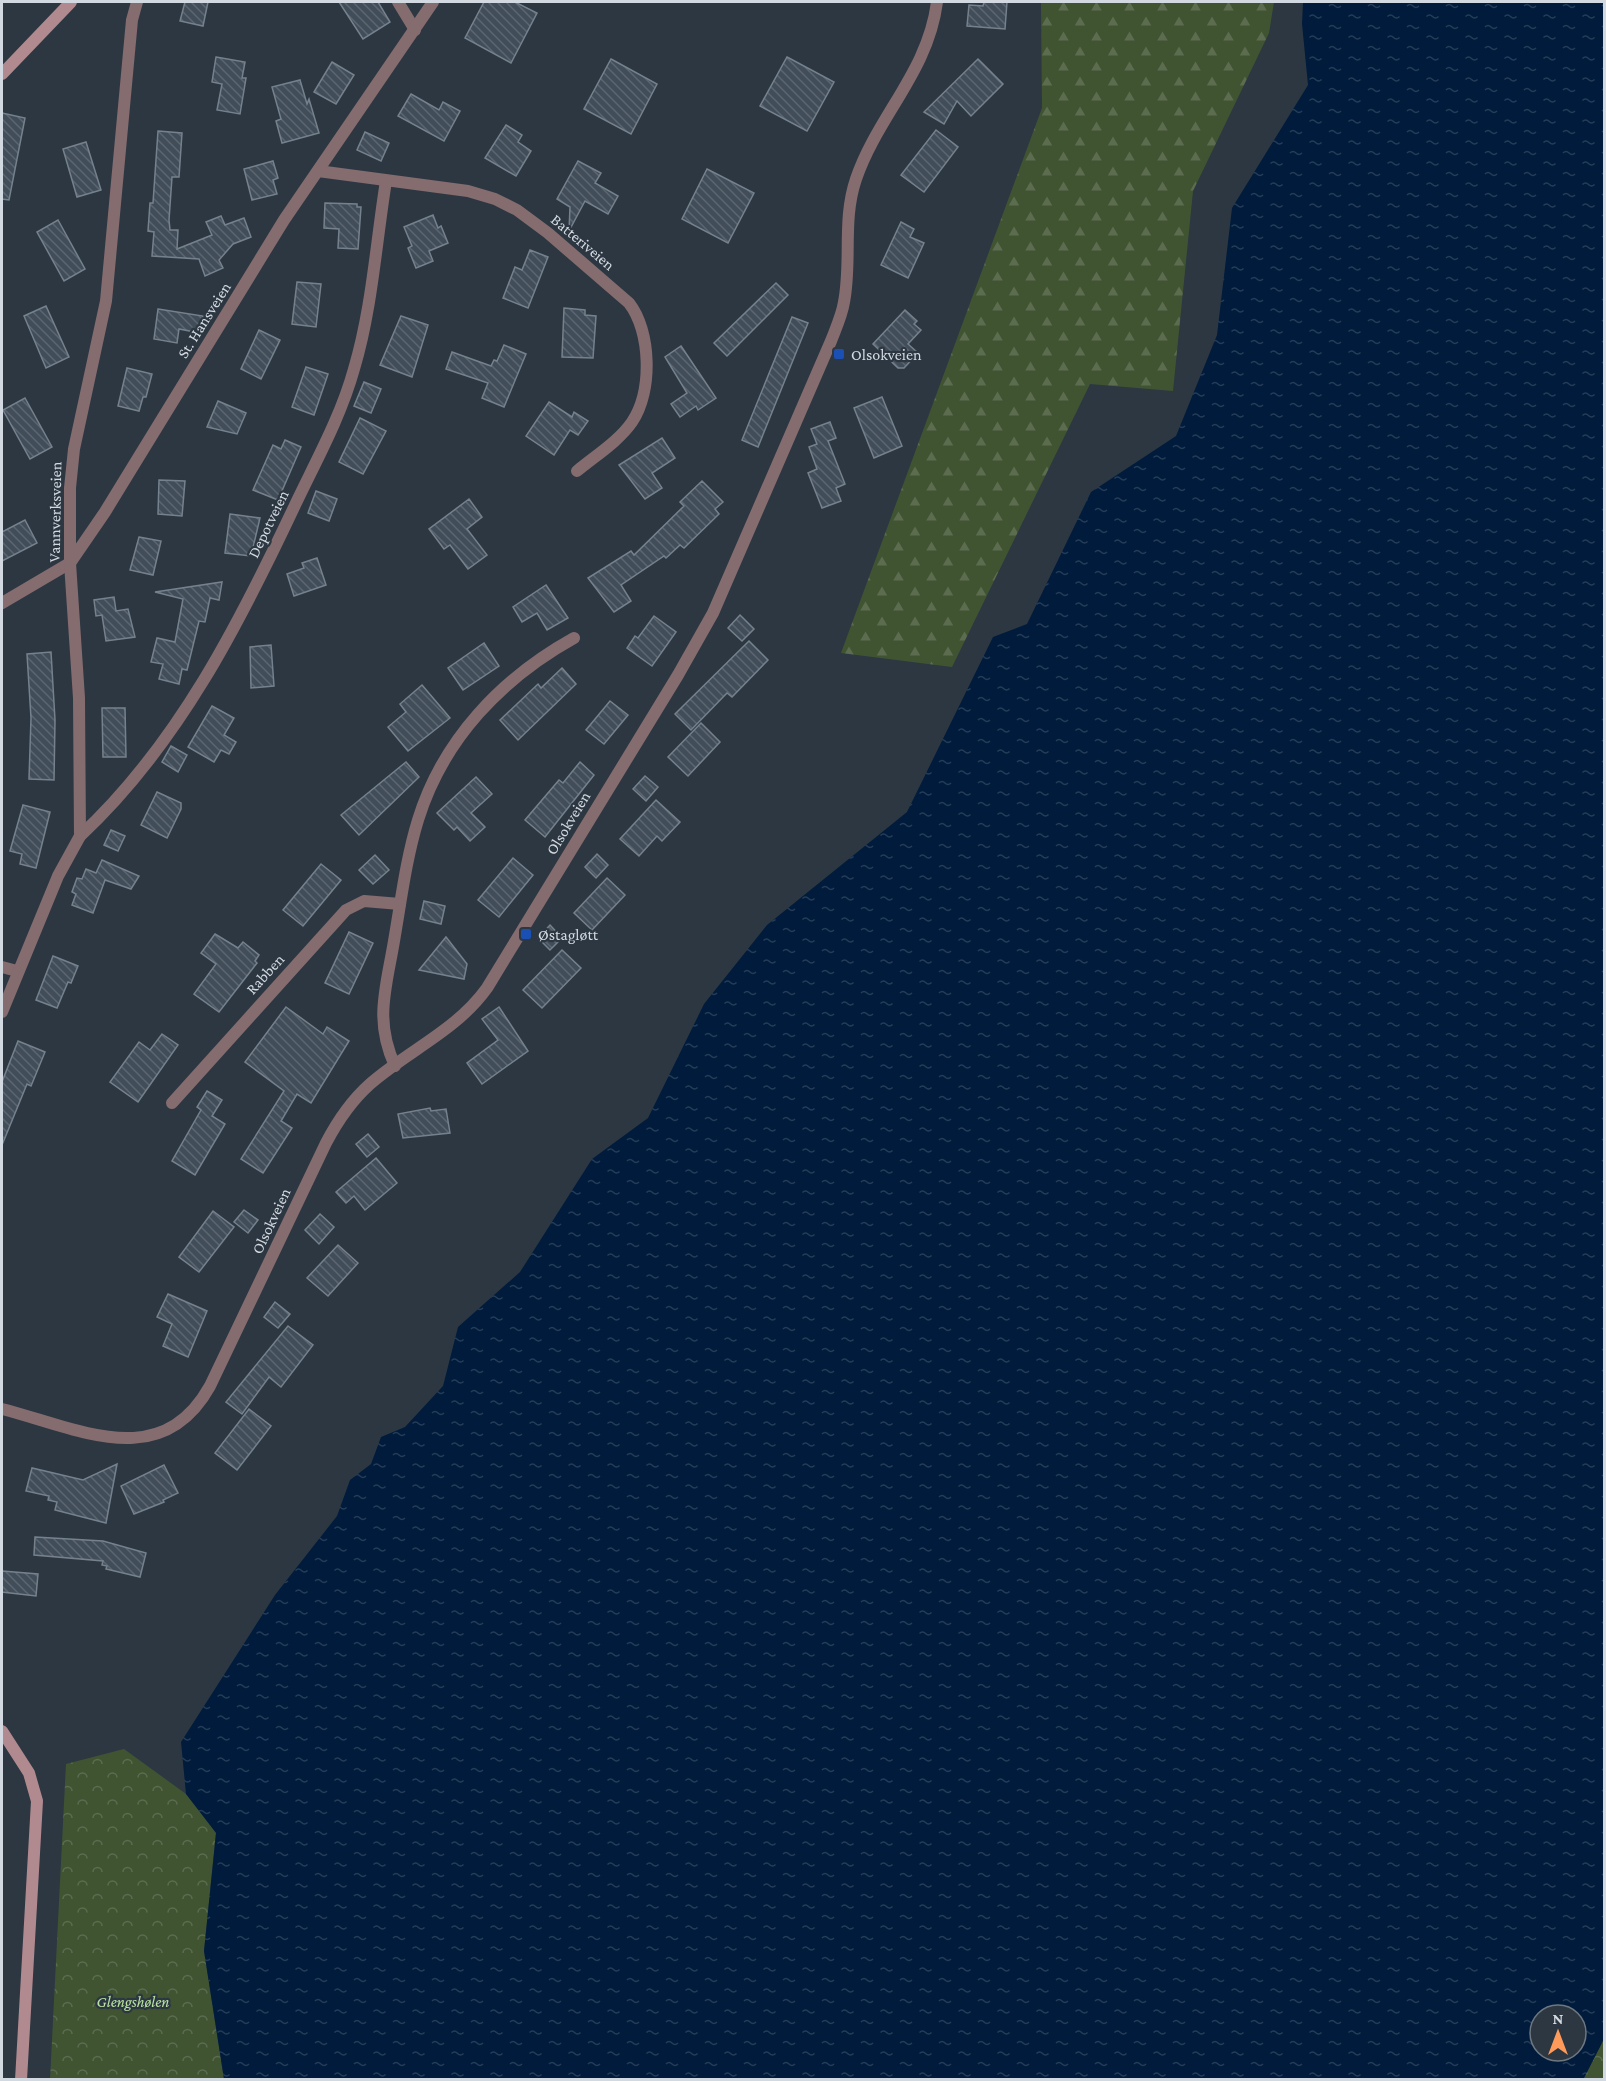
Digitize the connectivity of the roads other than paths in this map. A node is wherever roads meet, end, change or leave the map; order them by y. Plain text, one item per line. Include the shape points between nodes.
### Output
1 (71, 2) edge
2 (137, 2) edge
3 (398, 2) edge
4 (433, 2) edge
5 (937, 2) edge
6 (415, 30) junction
7 (2, 74) edge
8 (318, 171) junction
9 (386, 181) junction
10 (577, 471) dead end
11 (70, 563) junction
12 (2, 603) edge
13 (574, 638) dead end
14 (80, 836) junction
15 (400, 904) junction
16 (2, 967) edge
17 (17, 971) junction
18 (2, 1012) edge
19 (395, 1066) junction
20 (172, 1103) dead end
21 (2, 1409) edge
22 (2, 1731) edge
23 (6, 1748) edge
24 (21, 2079) edge

1 - 7 street
2 - 11 street, Vannverksveien via 132,20 106,301 74,449
3 - 6 street
4 - 6 street, St. Hansveien
5 - 19 street, Olsokveien via 923,56 870,146 855,180 847,215 844,302 835,332 713,613 487,988 460,1019
6 - 8 street, St. Hansveien
8 - 9 street, Batteriveien
8 - 11 street, St. Hansveien
9 - 10 street, Batteriveien via 481,194 517,210 638,315 647,349 637,414 623,432
9 - 14 street, Depotveien via 361,342 344,400 326,442 252,594 190,701 137,775
11 - 12 street, St. Hansveien
11 - 14 street, Vannverksveien via 79,698
13 - 15 street via 520,672 486,703 455,744 418,821
14 - 17 street via 66,858
15 - 19 street via 382,1020 386,1046
15 - 20 street, Rabben via 364,901 346,910
16 - 17 street
17 - 18 street
19 - 21 street, Olsokveien via 369,1085 334,1128 210,1386 187,1418 166,1432 124,1439
22 - 23 street
23 - 24 street via 29,1773 37,1801

